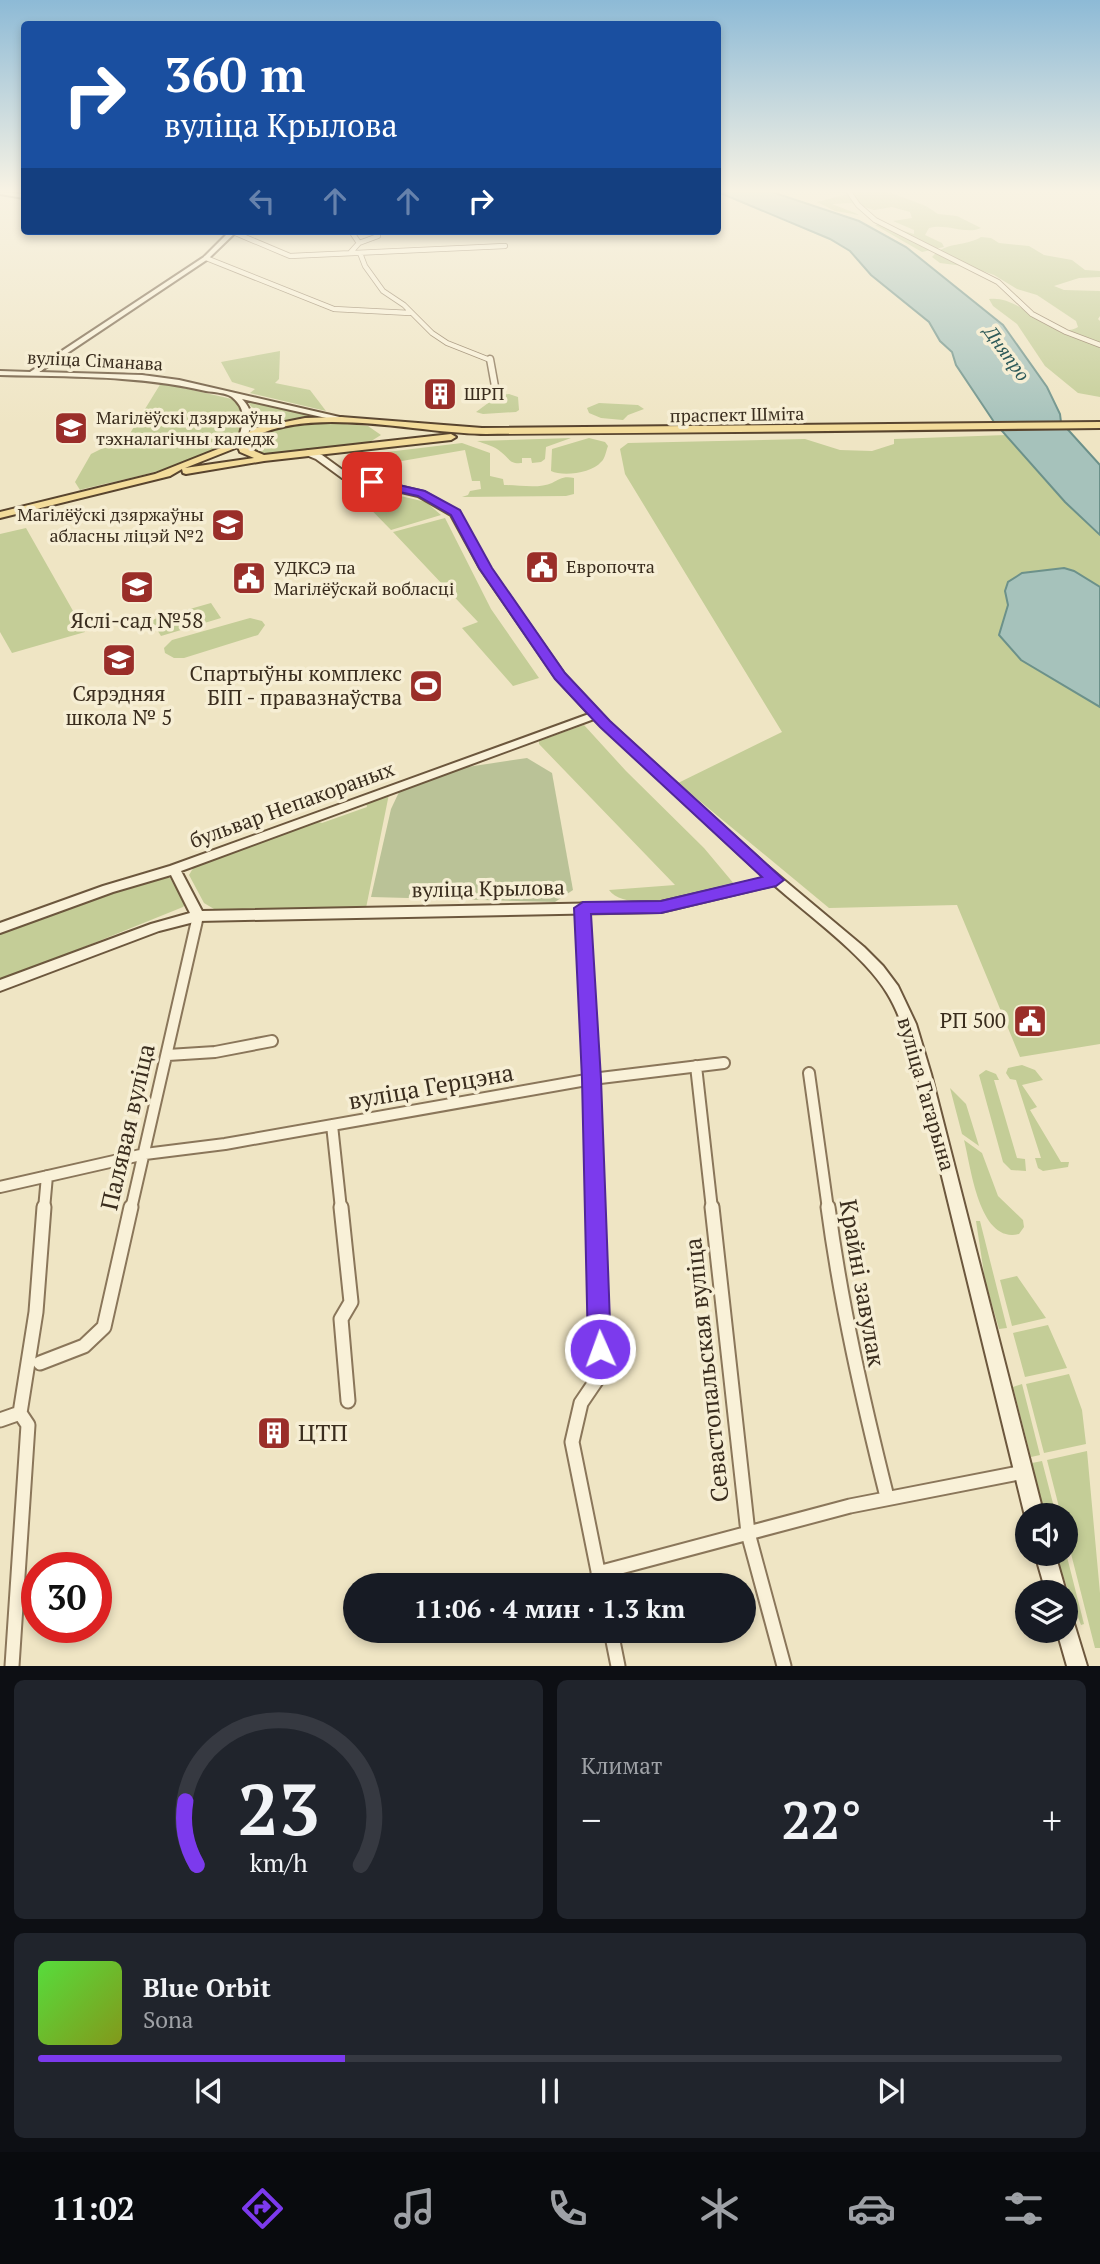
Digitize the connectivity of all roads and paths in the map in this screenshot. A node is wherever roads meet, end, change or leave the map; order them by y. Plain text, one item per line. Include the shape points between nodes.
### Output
1 (188, 270) edge
2 (235, 270) edge
3 (368, 270) edge
4 (974, 270) edge
5 (411, 313) junction
6 (1100, 345) edge
7 (0, 373) edge
8 (31, 374) junction
9 (496, 392) dead end
10 (228, 394) junction
11 (341, 420) junction
12 (379, 425) junction
13 (1100, 426) edge
14 (881, 429) junction
15 (242, 440) junction
16 (376, 445) junction
17 (340, 449) junction
18 (309, 453) junction
19 (275, 458) junction
20 (331, 466) junction
21 (159, 475) junction
22 (0, 515) edge
23 (596, 715) junction
24 (174, 869) junction
25 (776, 880) junction
26 (583, 908) junction
27 (198, 916) junction
28 (0, 928) edge
29 (0, 986) edge
30 (272, 1041) dead end
31 (168, 1055) junction
32 (724, 1063) dead end
33 (696, 1066) junction
34 (809, 1073) dead end
35 (592, 1079) junction
36 (332, 1125) junction
37 (145, 1154) junction
38 (47, 1176) junction
39 (0, 1187) edge
40 (40, 1363) dead end
41 (348, 1401) dead end
42 (20, 1413) junction
43 (0, 1420) edge
44 (1024, 1472) junction
45 (887, 1497) junction
46 (1032, 1503) edge
47 (748, 1533) junction
48 (599, 1573) edge
49 (619, 1573) edge
50 (613, 1643) edge
51 (1071, 1643) edge
52 (12, 1665) edge
53 (618, 1665) edge
54 (784, 1665) edge
55 (1077, 1665) edge

1 - 8 main road
2 - 5 street via 334,309
3 - 5 street via 383,291
4 - 6 street via 998,282 1032,314
5 - 9 street via 447,343 490,358
7 - 8 main road, вуліца Сіманава
8 - 10 main road, вуліца Сіманава via 142,377
10 - 11 main road, вуліца Сіманава
10 - 15 main road via 247,407 250,419
11 - 12 main road, праспект Шміта
11 - 15 main road, праспект Шміта via 285,423
12 - 14 main road, праспект Шміта via 482,431
12 - 16 main road via 389,432
13 - 14 main road, праспект Шміта
14 - 16 main road, праспект Шміта via 492,435
15 - 19 main road via 248,454
15 - 21 main road
16 - 17 main road, праспект Шміта
17 - 18 main road, праспект Шміта
17 - 20 main road via 331,456
18 - 19 main road, праспект Шміта
18 - 20 main road, вуліца Гагарына
19 - 21 main road
20 - 23 main road, вуліца Гагарына via 345,476 421,494 455,513 519,619 560,676
21 - 22 main road
23 - 24 main road, бульвар Непакораных
23 - 25 main road, вуліца Гагарына
24 - 27 main road
24 - 28 main road, бульвар Непакораных
25 - 26 main road, вуліца Крылова via 661,907
25 - 44 main road, вуліца Гагарына via 877,970 893,990 909,1024
26 - 27 main road, вуліца Крылова
26 - 35 street
27 - 29 main road, вуліца Крылова via 145,931
27 - 31 street, Палявая вуліца
30 - 31 street
31 - 37 street, Палявая вуліца
32 - 33 street, вуліца Герцэна
33 - 35 street, вуліца Герцэна
33 - 47 street, Севастопальская вуліца
34 - 45 street, Крайні завулак via 836,1266
35 - 36 street, вуліца Герцэна
35 - 48 street via 600,1376 581,1403 572,1442
36 - 37 street, вуліца Герцэна
36 - 41 street via 351,1302 341,1318
37 - 38 street, вуліца Герцэна
37 - 40 street, Палявая вуліца via 104,1327 84,1345
38 - 39 street, вуліца Герцэна
38 - 42 street via 36,1312
42 - 43 street
42 - 52 street via 28,1425
44 - 45 street
44 - 46 main road, вуліца Гагарына
45 - 47 street
47 - 49 street
47 - 54 street, Севастопальская вуліца
50 - 53 street
51 - 55 main road

